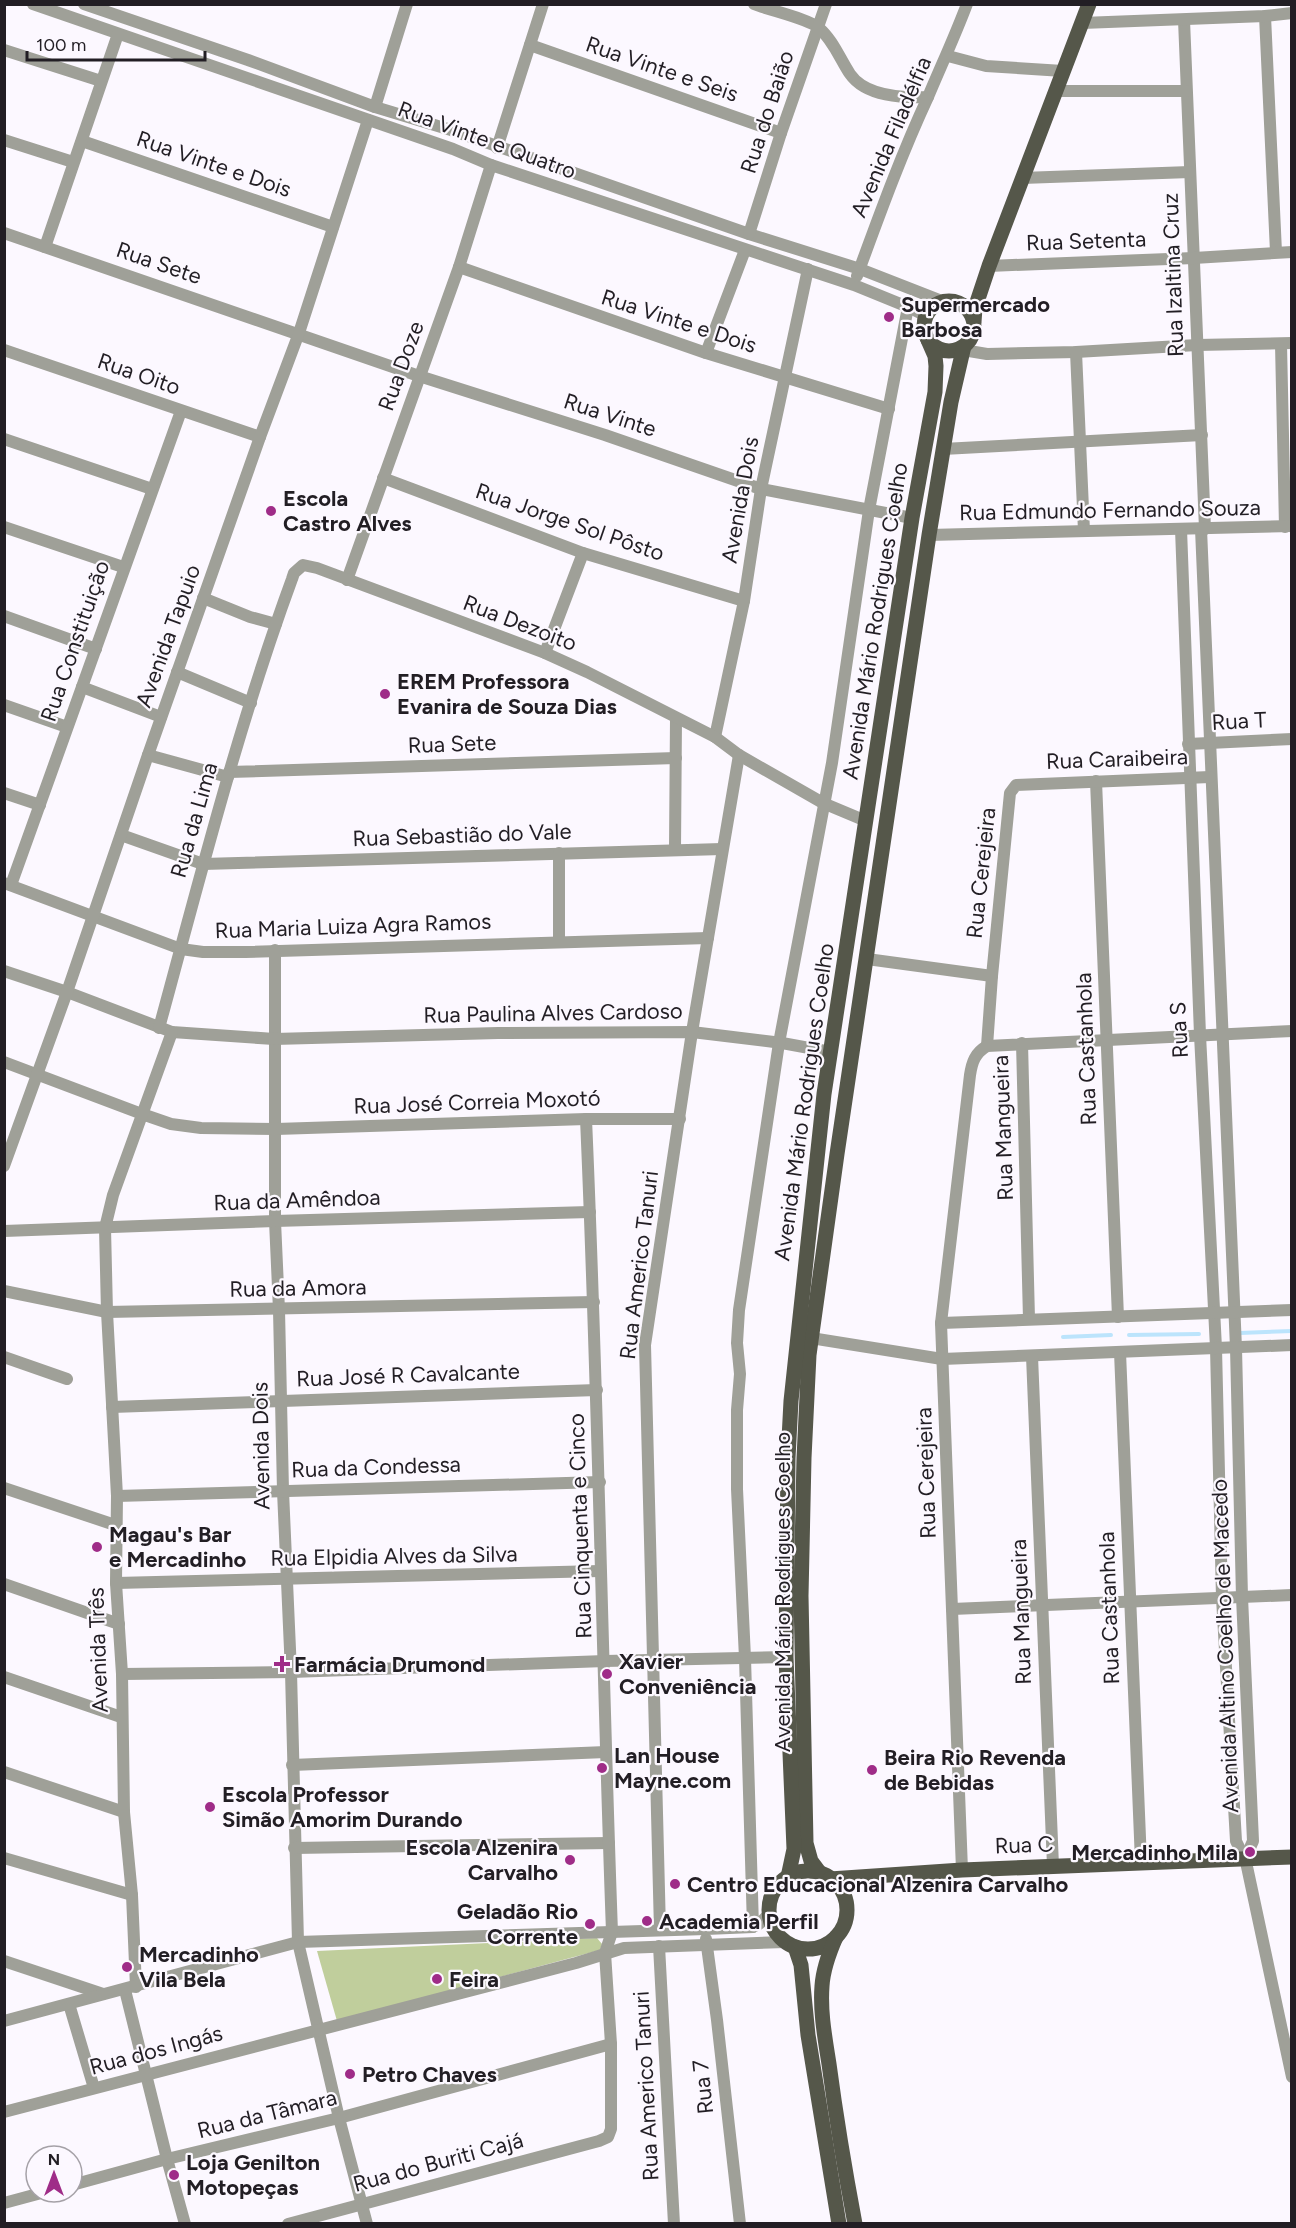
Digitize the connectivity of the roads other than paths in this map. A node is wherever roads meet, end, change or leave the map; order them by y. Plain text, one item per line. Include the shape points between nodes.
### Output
1 (33, 4) edge
2 (84, 4) edge
3 (408, 4) edge
4 (543, 4) edge
5 (754, 4) edge
6 (826, 4) edge
7 (967, 4) edge
8 (1089, 4) edge
9 (106, 8) edge
10 (1292, 14) edge
11 (1265, 16) junction
12 (1184, 20) junction
13 (1082, 24) junction
14 (817, 26) junction
15 (118, 34) junction
16 (530, 45) junction
17 (4, 50) edge
18 (948, 56) junction
19 (1063, 71) junction
20 (101, 81) junction
21 (1055, 92) junction
22 (1186, 92) junction
23 (352, 97) junction
24 (928, 97) junction
25 (375, 107) junction
26 (347, 113) junction
27 (368, 120) junction
28 (781, 133) junction
29 (4, 140) edge
30 (82, 141) junction
31 (497, 148) junction
32 (73, 162) junction
33 (491, 165) junction
34 (1190, 172) junction
35 (1022, 178) junction
36 (333, 227) junction
37 (4, 233) edge
38 (749, 234) junction
39 (45, 247) junction
40 (745, 250) junction
41 (1276, 252) junction
42 (1292, 252) edge
43 (1194, 258) junction
44 (989, 266) junction
45 (459, 267) junction
46 (808, 269) junction
47 (860, 269) junction
48 (854, 285) junction
49 (942, 302) junction
50 (908, 307) junction
51 (926, 316) junction
52 (974, 322) junction
53 (299, 333) junction
54 (928, 340) junction
55 (1286, 344) edge
56 (1197, 345) junction
57 (962, 349) junction
58 (4, 350) edge
59 (1076, 352) junction
60 (706, 353) junction
61 (419, 376) junction
62 (786, 377) junction
63 (889, 409) junction
64 (181, 411) junction
65 (1288, 432) edge
66 (1202, 435) junction
67 (260, 437) junction
68 (4, 439) edge
69 (1080, 441) junction
70 (942, 449) junction
71 (383, 478) junction
72 (152, 489) junction
73 (761, 489) junction
74 (869, 510) junction
75 (912, 518) junction
76 (1288, 526) edge
77 (4, 527) edge
78 (1180, 529) junction
79 (1203, 529) junction
80 (1084, 531) junction
81 (929, 535) junction
82 (584, 553) junction
83 (123, 567) junction
84 (347, 580) junction
85 (203, 598) junction
86 (744, 601) junction
87 (4, 616) edge
88 (276, 624) junction
89 (96, 649) junction
90 (545, 653) junction
91 (177, 672) junction
92 (82, 687) junction
93 (250, 703) junction
94 (4, 705) edge
95 (161, 717) junction
96 (676, 718) junction
97 (67, 727) junction
98 (715, 737) junction
99 (1292, 739) edge
100 (1188, 744) junction
101 (1210, 744) junction
102 (148, 754) junction
103 (739, 755) junction
104 (676, 758) junction
105 (229, 774) junction
106 (1189, 776) junction
107 (1210, 777) junction
108 (1096, 781) junction
109 (1026, 783) joint
110 (4, 793) edge
111 (823, 803) junction
112 (40, 805) junction
113 (866, 822) junction
114 (121, 835) junction
115 (722, 849) junction
116 (675, 850) junction
117 (559, 853) junction
118 (203, 864) junction
119 (8, 884) edge
120 (93, 916) junction
121 (708, 938) junction
122 (559, 941) junction
123 (181, 949) junction
124 (275, 950) junction
125 (867, 959) junction
126 (4, 971) edge
127 (992, 976) junction
128 (68, 992) junction
129 (159, 1028) junction
130 (1292, 1031) edge
131 (172, 1032) junction
132 (692, 1032) junction
133 (1222, 1034) junction
134 (1200, 1035) junction
135 (274, 1039) junction
136 (1106, 1040) junction
137 (779, 1043) junction
138 (1022, 1043) junction
139 (987, 1046) junction
140 (831, 1052) junction
141 (4, 1062) edge
142 (38, 1074) junction
143 (142, 1114) junction
144 (586, 1119) junction
145 (680, 1119) junction
146 (276, 1128) junction
147 (7, 1151) edge
148 (4, 1166) edge
149 (590, 1212) junction
150 (275, 1221) junction
151 (105, 1228) junction
152 (4, 1231) edge
153 (4, 1291) edge
154 (594, 1302) junction
155 (279, 1310) junction
156 (1292, 1310) edge
157 (107, 1312) junction
158 (1234, 1312) junction
159 (1214, 1313) junction
160 (1118, 1317) junction
161 (1029, 1319) junction
162 (941, 1323) junction
163 (812, 1338) junction
164 (1292, 1345) edge
165 (1216, 1348) junction
166 (1236, 1348) junction
167 (1120, 1352) junction
168 (1032, 1356) junction
169 (4, 1357) edge
170 (942, 1359) junction
171 (67, 1379) dead end
172 (597, 1390) junction
173 (281, 1401) junction
174 (112, 1407) junction
175 (600, 1482) junction
176 (4, 1488) edge
177 (283, 1491) junction
178 (117, 1496) junction
179 (115, 1525) junction
180 (600, 1571) junction
181 (286, 1579) junction
182 (117, 1583) junction
183 (4, 1584) edge
184 (1292, 1595) edge
185 (1242, 1597) junction
186 (1222, 1598) junction
187 (1130, 1600) junction
188 (1041, 1604) junction
189 (952, 1609) junction
190 (119, 1624) junction
191 (786, 1657) junction
192 (745, 1658) junction
193 (605, 1661) junction
194 (654, 1661) junction
195 (291, 1672) junction
196 (122, 1674) junction
197 (4, 1677) edge
198 (121, 1717) junction
199 (606, 1752) junction
200 (292, 1764) junction
201 (4, 1772) edge
202 (124, 1812) junction
203 (609, 1843) junction
204 (294, 1848) junction
205 (1292, 1857) edge
206 (4, 1858) edge
207 (1245, 1859) junction
208 (1141, 1862) junction
209 (1053, 1866) junction
210 (962, 1870) junction
211 (788, 1876) junction
212 (825, 1876) junction
213 (132, 1896) junction
214 (769, 1914) junction
215 (753, 1926) junction
216 (705, 1929) junction
217 (660, 1930) junction
218 (612, 1932) junction
219 (836, 1937) junction
220 (298, 1942) junction
221 (790, 1945) junction
222 (659, 1946) junction
223 (706, 1946) junction
224 (605, 1953) junction
225 (4, 1961) edge
226 (130, 1988) junction
227 (103, 1994) junction
228 (69, 2004) junction
229 (4, 2021) edge
230 (318, 2029) junction
231 (610, 2044) junction
232 (145, 2075) junction
233 (1292, 2077) edge
234 (94, 2088) junction
235 (4, 2112) edge
236 (339, 2118) junction
237 (167, 2159) junction
238 (84, 2182) edge
239 (24, 2198) edge
240 (4, 2203) edge
241 (362, 2205) junction
242 (185, 2223) edge
243 (288, 2223) edge
244 (367, 2223) edge
245 (674, 2223) edge
246 (740, 2223) edge
247 (839, 2223) edge
248 (855, 2223) edge

1 - 15 street, Rua Vinte e Quatro
2 - 9 street, Rua Vinte e Quatro
3 - 25 street
4 - 16 street
5 - 14 street
6 - 14 street, Rua do Baião
7 - 18 street, Avenida Filadélfia
8 - 13 main road
9 - 23 street, Rua Vinte e Quatro
10 - 11 street
11 - 12 street
11 - 41 street
12 - 13 street
12 - 22 street, Rua Izaltina Cruz
13 - 19 main road
14 - 24 street via 859,83 868,89 897,97
14 - 28 street, Rua do Baião
15 - 20 street
15 - 26 street, Rua Vinte e Quatro
16 - 28 street, Rua Vinte e Seis
16 - 31 street
17 - 20 street
18 - 19 street via 986,66
18 - 24 street, Avenida Filadélfia
19 - 21 main road
20 - 30 street
21 - 22 street
21 - 35 main road
22 - 34 street, Rua Izaltina Cruz
23 - 25 street, Rua Vinte e Quatro
23 - 26 street
24 - 47 street, Avenida Filadélfia
25 - 31 street, Rua Vinte e Quatro
26 - 27 street, Rua Vinte e Quatro
27 - 33 street, Rua Vinte e Quatro
27 - 36 street, Avenida Tapuio
28 - 38 street, Rua do Baião
29 - 32 street
30 - 32 street
30 - 36 street, Rua Vinte e Dois
31 - 38 street, Rua Vinte e Quatro
32 - 39 street
33 - 40 street, Rua Vinte e Quatro
33 - 45 street, Rua Doze
34 - 35 street
34 - 43 street, Rua Izaltina Cruz
35 - 44 main road
36 - 53 street, Avenida Tapuio
37 - 39 street, Rua Sete
38 - 47 street, Rua Vinte e Quatro
39 - 53 street, Rua Sete
40 - 46 street, Rua Vinte e Quatro
40 - 60 street
41 - 42 street, Rua Setenta
41 - 43 street, Rua Setenta
43 - 44 street, Rua Setenta
43 - 56 street, Rua Izaltina Cruz
44 - 52 main road
45 - 60 street, Rua Vinte e Dois
45 - 61 street, Rua Doze
46 - 48 street, Rua Vinte e Quatro
46 - 62 street, Avenida Dois
47 - 48 street, Avenida Filadélfia
47 - 49 street, Rua Vinte e Quatro
48 - 50 street, Rua Vinte e Quatro
49 - 51 main road
49 - 52 main road via 951,300 966,307
50 - 51 street, Rua Vinte e Quatro
50 - 63 street
51 - 54 main road
52 - 57 main road via 972,337
53 - 61 street, Rua Vinte
53 - 67 street, Avenida Tapuio
54 - 57 main road via 945,351
54 - 75 main road, Avenida Mário Rodrigues Coelho via 935,356 937,377
55 - 56 street
55 - 65 street
56 - 59 street
56 - 66 street, Rua Izaltina Cruz
57 - 59 street via 987,354
57 - 70 main road, Avenida Mário Rodrigues Coelho
58 - 64 street, Rua Oito
59 - 69 street
60 - 62 street, Rua Vinte e Dois
61 - 71 street, Rua Doze
61 - 73 street, Rua Vinte
62 - 63 street, Rua Vinte e Dois
62 - 73 street, Avenida Dois
63 - 74 street
64 - 67 street, Rua Oito
64 - 72 street, Rua Constituição
65 - 76 street
66 - 69 street
66 - 79 street, Rua Izaltina Cruz
67 - 85 street, Avenida Tapuio
68 - 72 street
69 - 70 street
69 - 80 street
70 - 81 main road, Avenida Mário Rodrigues Coelho
71 - 82 street, Rua Jorge Sol Pôsto
71 - 84 street, Rua Doze
72 - 83 street, Rua Constituição
73 - 74 street, Rua Vinte
73 - 86 street, Avenida Dois
74 - 75 street, Rua Vinte
74 - 111 street
75 - 113 main road, Avenida Mário Rodrigues Coelho
76 - 79 street, Rua Edmundo Fernando Souza
77 - 83 street
78 - 79 street, Rua Edmundo Fernando Souza
78 - 80 street, Rua Edmundo Fernando Souza
78 - 100 street, Rua S
79 - 101 street, Rua Izaltina Cruz
80 - 81 street, Rua Edmundo Fernando Souza
81 - 125 main road, Avenida Mário Rodrigues Coelho
82 - 86 street, Rua Jorge Sol Pôsto
82 - 90 street
83 - 89 street, Rua Constituição
84 - 88 street, Rua Dezoito via 310,565 299,567
84 - 90 street, Rua Dezoito
85 - 88 street
85 - 91 street, Avenida Tapuio
86 - 98 street, Avenida Dois
87 - 89 street
88 - 93 street, Rua da Lima
89 - 92 street, Rua Constituição
90 - 96 street, Rua Dezoito
91 - 93 street
91 - 95 street, Avenida Tapuio
92 - 95 street
92 - 97 street, Rua Constituição
93 - 105 street, Rua da Lima
94 - 97 street
95 - 102 street, Avenida Tapuio
96 - 98 street, Rua Dezoito
96 - 104 street
97 - 112 street, Rua Constituição
98 - 103 street, Rua Dezoito
99 - 101 street, Rua T
100 - 101 street, Rua T
100 - 106 street, Rua S
101 - 107 street, Rua S
102 - 105 street, Rua Sete
102 - 114 street, Avenida Tapuio
103 - 111 street, Rua Dezoito
103 - 115 street, Rua Americo Tanuri
104 - 105 street, Rua Sete
104 - 116 street
105 - 118 street, Rua da Lima
106 - 107 street, Rua Caraibeira
106 - 108 street, Rua Caraibeira
106 - 134 street, Rua S
107 - 133 street, Rua S
108 - 109 street, Rua Caraibeira
108 - 136 street, Rua Castanhola
109 - 127 street, Rua Cerejeira via 1016,785 1010,793
110 - 112 street
111 - 113 street, Rua Dezoito
111 - 137 street
112 - 119 street, Rua Constituição
113 - 140 main road, Avenida Mário Rodrigues Coelho
114 - 118 street
114 - 120 street, Avenida Tapuio
115 - 116 street, Rua Sebastião do Vale
115 - 121 street, Rua Americo Tanuri
116 - 117 street, Rua Sebastião do Vale
117 - 118 street, Rua Sebastião do Vale
117 - 122 street
118 - 123 street, Rua da Lima
119 - 120 street, Rua Maria Luiza Agra Ramos
120 - 123 street, Rua Maria Luiza Agra Ramos
120 - 128 street, Avenida Tapuio
121 - 122 street, Rua Maria Luiza Agra Ramos
121 - 132 street, Rua Americo Tanuri
122 - 124 street, Rua Maria Luiza Agra Ramos
123 - 124 street, Rua Maria Luiza Agra Ramos
123 - 129 street, Rua da Lima
124 - 135 street, Avenida Dois
125 - 127 street
125 - 163 main road, Avenida Mário Rodrigues Coelho
126 - 128 street, Rua Paulina Alves Cardoso
127 - 139 street, Rua Mangueira
128 - 129 street, Rua Paulina Alves Cardoso
128 - 142 street, Avenida Tapuio
129 - 131 street, Rua Paulina Alves Cardoso
130 - 133 street
131 - 135 street, Rua Paulina Alves Cardoso
131 - 143 street
132 - 135 street, Rua Paulina Alves Cardoso
132 - 137 street, Rua Paulina Alves Cardoso
132 - 145 street, Rua Americo Tanuri
133 - 134 street
133 - 158 street, Rua S
134 - 136 street
134 - 159 street, Rua S
135 - 146 street, Avenida Dois
136 - 138 street
136 - 160 street, Rua Castanhola
137 - 140 street, Rua Paulina Alves Cardoso
137 - 192 street via 737,1343 737,1490
138 - 139 street
138 - 161 street, Rua Mangueira
139 - 162 street, Rua Cerejeira via 976,1054 970,1075
140 - 191 main road, Avenida Mário Rodrigues Coelho via 791,1401
141 - 142 street, Rua José Correia Moxotó
142 - 143 street, Rua José Correia Moxotó
142 - 147 street, Avenida Tapuio
143 - 146 street, Rua José Correia Moxotó via 171,1124 201,1128
143 - 151 street via 112,1196
144 - 145 street, Rua José Correia Moxotó
144 - 146 street, Rua José Correia Moxotó
144 - 149 street, Rua Cinquenta e Cinco
145 - 194 street, Rua Americo Tanuri via 645,1345
146 - 150 street, Avenida Dois
147 - 148 street, Avenida Tapuio
149 - 150 street, Rua da Amêndoa
149 - 154 street, Rua Cinquenta e Cinco
150 - 151 street, Rua da Amêndoa
150 - 155 street, Avenida Dois
151 - 152 street, Rua da Amêndoa
151 - 157 street
153 - 157 street, Rua da Amora
154 - 155 street, Rua da Amora
154 - 172 street, Rua Cinquenta e Cinco
155 - 157 street, Rua da Amora
155 - 173 street, Avenida Dois
156 - 158 street
157 - 174 street, Avenida Três
158 - 159 street
158 - 166 street, Rua S
159 - 160 street
159 - 165 street, Rua S
160 - 161 street
161 - 162 street
162 - 170 street, Rua Cerejeira
163 - 170 street
163 - 212 main road, Avenida Mário Rodrigues Coelho via 806,1402 801,1596 806,1843 811,1861
164 - 166 street
165 - 166 street
165 - 167 street
165 - 186 street, Avenida Altino Coelho de Macedo
166 - 185 street, Avenida Altino Coelho de Macedo
167 - 168 street
167 - 187 street, Rua Castanhola
168 - 170 street
168 - 188 street, Rua Mangueira
169 - 171 street
170 - 189 street, Rua Cerejeira
172 - 173 street, Rua José R Cavalcante
172 - 175 street, Rua Cinquenta e Cinco
173 - 174 street, Rua José R Cavalcante
173 - 177 street, Avenida Dois
174 - 178 street, Avenida Três
175 - 177 street, Rua da Condessa
175 - 180 street, Rua Cinquenta e Cinco
176 - 179 street
177 - 178 street, Rua da Condessa
177 - 181 street, Avenida Dois
178 - 179 street, Avenida Três
179 - 182 street, Avenida Três
180 - 181 street, Rua Elpidia Alves da Silva
180 - 193 street, Rua Cinquenta e Cinco
181 - 182 street, Rua Elpidia Alves da Silva
181 - 195 street, Avenida Dois
182 - 190 street, Avenida Três
183 - 190 street
184 - 185 street
185 - 186 street
185 - 207 street, Avenida Altino Coelho de Macedo via 1253,1841
186 - 187 street
186 - 207 street, Avenida Altino Coelho de Macedo via 1236,1841
187 - 188 street
187 - 208 street, Rua Castanhola
188 - 189 street
188 - 209 street, Rua Mangueira
189 - 210 street, Rua Cerejeira
190 - 196 street, Avenida Três
191 - 192 street
191 - 211 main road, Avenida Mário Rodrigues Coelho via 794,1849
192 - 194 street
192 - 215 street
193 - 194 street
193 - 195 street
193 - 199 street, Rua Cinquenta e Cinco
194 - 217 street, Rua Americo Tanuri
195 - 196 street
195 - 200 street, Avenida Dois
196 - 198 street, Avenida Três
197 - 198 street
198 - 202 street, Avenida Três
199 - 200 street
199 - 203 street, Rua Cinquenta e Cinco
200 - 204 street, Avenida Dois
201 - 202 street
202 - 213 street, Avenida Três
203 - 204 street
203 - 218 street, Rua Cinquenta e Cinco
204 - 220 street, Avenida Dois
205 - 207 main road, Rua C
206 - 213 street
207 - 208 main road, Rua C
207 - 233 street
208 - 209 main road, Rua C
209 - 210 main road, Rua C
210 - 212 main road, Rua C
211 - 212 main road via 810,1871
211 - 214 main road via 773,1893
212 - 219 main road via 838,1886 847,1906 846,1918
213 - 226 street, Avenida Três
214 - 215 street
214 - 221 main road via 772,1926
215 - 216 street
216 - 217 street
216 - 223 street, Rua 7
217 - 218 street
218 - 220 street
218 - 224 street
219 - 221 main road via 817,1948
219 - 248 main road via 824,1972 822,2009
220 - 226 street
220 - 230 street, Avenida Dois
221 - 223 street, Rua dos Ingás
221 - 247 main road via 801,1965 808,2035
222 - 223 street, Rua dos Ingás
222 - 224 street, Rua dos Ingás
222 - 245 street, Rua Americo Tanuri
223 - 246 street, Rua 7
224 - 230 street, Rua dos Ingás
224 - 231 street
225 - 227 street
226 - 227 street
226 - 232 street, Avenida Três
227 - 228 street
228 - 229 street
228 - 234 street
230 - 232 street, Rua dos Ingás
230 - 236 street, Avenida Dois
231 - 236 street, Rua da Tâmara
231 - 241 street, Rua do Buriti Cajá via 608,2137
232 - 234 street, Rua dos Ingás
232 - 237 street, Avenida Três
234 - 235 street, Rua dos Ingás
236 - 237 street, Rua da Tâmara
236 - 241 street, Avenida Dois
237 - 238 street, Rua da Tâmara
237 - 242 street, Avenida Três
239 - 240 street
241 - 243 street, Rua do Buriti Cajá
241 - 244 street, Avenida Dois

